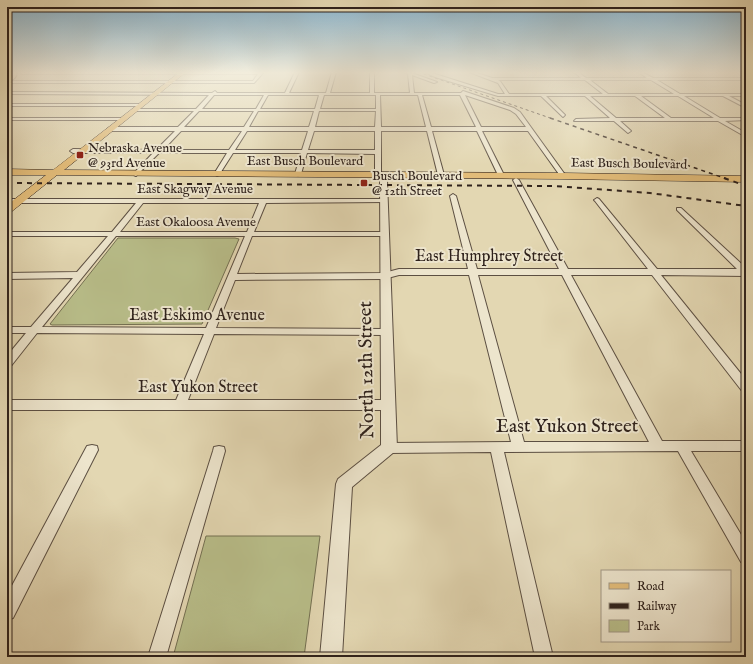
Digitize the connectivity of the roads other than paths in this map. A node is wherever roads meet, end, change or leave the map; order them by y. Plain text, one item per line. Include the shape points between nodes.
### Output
1 (22, 103) edge
2 (140, 103) edge
3 (204, 103) edge
4 (261, 103) edge
5 (321, 103) edge
6 (377, 103) edge
7 (422, 103) edge
8 (466, 103) edge
9 (495, 103) edge
10 (550, 103) edge
11 (596, 103) edge
12 (647, 103) edge
13 (692, 103) edge
14 (7, 105) edge
15 (18, 105) junction
16 (136, 107) junction
17 (197, 110) junction
18 (257, 110) junction
19 (318, 110) junction
20 (378, 110) junction
21 (7, 111) edge
22 (563, 116) dead end
23 (7, 119) edge
24 (118, 119) junction
25 (669, 119) junction
26 (719, 119) junction
27 (746, 119) edge
28 (576, 120) dead end
29 (616, 120) junction
30 (179, 128) junction
31 (312, 128) junction
32 (110, 129) junction
33 (245, 129) junction
34 (378, 129) junction
35 (429, 129) junction
36 (479, 129) junction
37 (529, 129) junction
38 (628, 131) dead end
39 (746, 135) edge
40 (97, 136) junction
41 (73, 151) junction
42 (83, 151) junction
43 (157, 151) junction
44 (232, 151) junction
45 (305, 151) junction
46 (378, 152) junction
47 (7, 172) edge
48 (294, 174) junction
49 (47, 175) junction
50 (441, 175) junction
51 (501, 175) junction
52 (133, 176) junction
53 (216, 176) junction
54 (563, 176) junction
55 (7, 177) edge
56 (380, 177) junction
57 (69, 178) junction
58 (696, 178) junction
59 (430, 180) junction
60 (516, 180) junction
61 (746, 180) edge
62 (618, 181) junction
63 (746, 184) edge
64 (34, 188) junction
65 (453, 196) dead end
66 (597, 200) dead end
67 (10, 201) edge
68 (141, 201) junction
69 (262, 201) junction
70 (383, 201) junction
71 (679, 209) dead end
72 (7, 210) edge
73 (7, 234) edge
74 (113, 234) junction
75 (249, 234) junction
76 (385, 234) junction
77 (473, 272) junction
78 (564, 272) junction
79 (655, 272) junction
80 (746, 272) edge
81 (79, 275) junction
82 (7, 276) edge
83 (384, 276) junction
84 (232, 277) junction
85 (7, 330) edge
86 (34, 330) junction
87 (210, 331) junction
88 (386, 332) junction
89 (7, 363) edge
90 (746, 388) edge
91 (7, 405) edge
92 (180, 405) junction
93 (388, 405) junction
94 (519, 446) junction
95 (658, 446) junction
96 (681, 446) junction
97 (746, 446) edge
98 (496, 447) junction
99 (389, 448) junction
100 (92, 450) dead end
101 (219, 451) dead end
102 (746, 557) edge
103 (7, 612) edge
104 (157, 657) edge
105 (331, 657) edge
106 (544, 657) edge

1 - 15 street
2 - 16 main road
3 - 17 street
4 - 18 street
5 - 19 street
6 - 20 street, North 12th Street
7 - 35 street
8 - 36 street
9 - 37 street via 518,113
10 - 22 street
11 - 29 street
12 - 25 street
13 - 26 street
14 - 15 street
15 - 16 street
15 - 21 street
16 - 17 street
16 - 24 main road
17 - 18 street
17 - 30 street
18 - 19 street
18 - 33 street
19 - 20 street
19 - 31 street
20 - 34 street, North 12th Street
23 - 24 street
24 - 32 main road
24 - 40 main road
25 - 26 street
25 - 29 street
26 - 27 street
26 - 39 street
28 - 29 street
29 - 38 street
30 - 32 street
30 - 33 street
30 - 43 street
31 - 33 street
31 - 34 street
31 - 45 street
32 - 40 main road
33 - 44 street
34 - 35 street
34 - 46 street, North 12th Street
35 - 36 street
35 - 50 street
36 - 37 street
36 - 51 street
37 - 54 street
40 - 41 main road
40 - 42 main road
41 - 42 street
41 - 49 main road
42 - 43 street
42 - 49 main road
43 - 44 street
43 - 52 street
44 - 45 street
44 - 53 street
45 - 46 street
45 - 48 street
46 - 56 street, North 12th Street
47 - 49 main road, East Busch Boulevard
48 - 53 main road, East Busch Boulevard
48 - 56 main road, East Busch Boulevard
49 - 52 main road, East Busch Boulevard
49 - 55 main road, East Busch Boulevard
49 - 57 main road, East Busch Boulevard
49 - 64 main road
49 - 67 main road
50 - 51 main road, East Busch Boulevard
50 - 56 main road, East Busch Boulevard
51 - 54 main road, East Busch Boulevard
51 - 59 main road via 489,178
52 - 53 main road, East Busch Boulevard
52 - 57 main road, East Busch Boulevard
53 - 56 main road, East Busch Boulevard via 309,179
54 - 58 main road, East Busch Boulevard
54 - 60 main road
56 - 59 main road, East Busch Boulevard
56 - 70 street, North 12th Street
57 - 64 main road
58 - 61 main road, East Busch Boulevard
58 - 62 main road
59 - 60 main road, East Busch Boulevard
60 - 62 main road, East Busch Boulevard
60 - 78 street
62 - 63 main road, East Busch Boulevard
64 - 67 main road
65 - 77 street
66 - 79 street
67 - 68 street, East Skagway Avenue
67 - 72 main road
68 - 69 street, East Skagway Avenue
68 - 74 street
69 - 70 street, East Skagway Avenue
69 - 75 street
70 - 76 street, North 12th Street
71 - 80 street
73 - 74 street, East Okaloosa Avenue
74 - 75 street, East Okaloosa Avenue
74 - 81 street
75 - 76 street, East Okaloosa Avenue
75 - 84 street
76 - 83 street, North 12th Street
77 - 78 street, East Humphrey Street
77 - 83 street, East Humphrey Street via 399,272
77 - 94 street
78 - 79 street, East Humphrey Street
78 - 95 street
79 - 80 street, East Humphrey Street
79 - 90 street
81 - 82 street
81 - 86 street
83 - 84 street, East Humphrey Street
83 - 88 street, North 12th Street
84 - 87 street
85 - 86 street, East Eskimo Avenue
86 - 87 street, East Eskimo Avenue
86 - 89 street
87 - 88 street, East Eskimo Avenue
87 - 92 street
88 - 93 street, North 12th Street
91 - 92 street, East Yukon Street
92 - 93 street, East Yukon Street
93 - 99 street, North 12th Street
94 - 95 street, East Yukon Street
94 - 98 street, East Yukon Street
95 - 96 street, East Yukon Street
96 - 97 street, East Yukon Street
96 - 102 street
98 - 99 street, East Yukon Street
98 - 106 street
99 - 105 street, North 12th Street via 344,484
100 - 103 street
101 - 104 street

